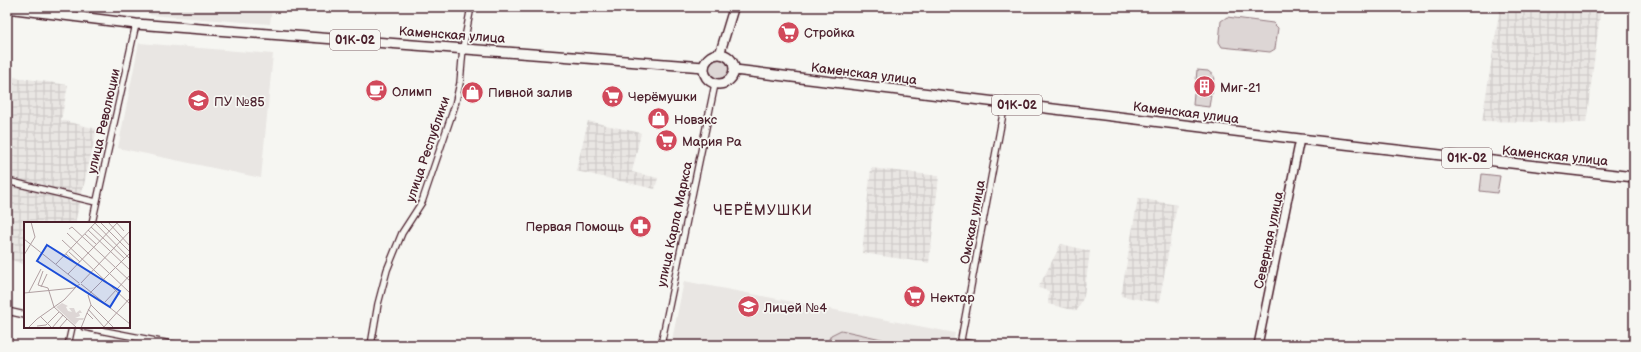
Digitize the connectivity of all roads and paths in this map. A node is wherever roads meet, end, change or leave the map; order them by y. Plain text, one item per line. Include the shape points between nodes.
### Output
1 (471, 7) edge
2 (734, 7) edge
3 (7, 8) edge
4 (136, 24) junction
5 (463, 48) junction
6 (720, 54) junction
7 (704, 67) junction
8 (735, 70) junction
9 (715, 84) junction
10 (1005, 103) junction
11 (1300, 139) junction
12 (1634, 178) edge
13 (7, 181) edge
14 (96, 202) junction
15 (92, 222) edge
16 (7, 311) edge
17 (24, 315) edge
18 (72, 328) edge
19 (89, 328) edge
20 (960, 343) edge
21 (68, 345) edge
22 (176, 345) edge
23 (371, 345) edge
24 (661, 345) edge
25 (977, 345) edge
26 (1258, 345) edge

1 - 5 street, улица Республики
2 - 6 main road
3 - 4 main road, Каменская улица / 01К-02
4 - 5 main road, Каменская улица / 01К-02
4 - 14 street, улица Революции
5 - 7 main road, Каменская улица / 01К-02
5 - 23 street, улица Республики via 455,105 422,202 402,233 387,270
6 - 7 main road via 708,58
6 - 8 main road via 729,57
7 - 9 main road via 707,79
8 - 9 main road via 728,82
8 - 10 main road, Каменская улица / 01К-02
9 - 24 street, улица Карла Маркса
10 - 11 main road, Каменская улица / 01К-02
10 - 20 street, Омская улица
11 - 12 main road, Каменская улица / 01К-02
11 - 26 street, Северная улица
13 - 14 street
14 - 15 street, улица Революции
16 - 17 street
18 - 21 street
19 - 22 street
20 - 25 street

